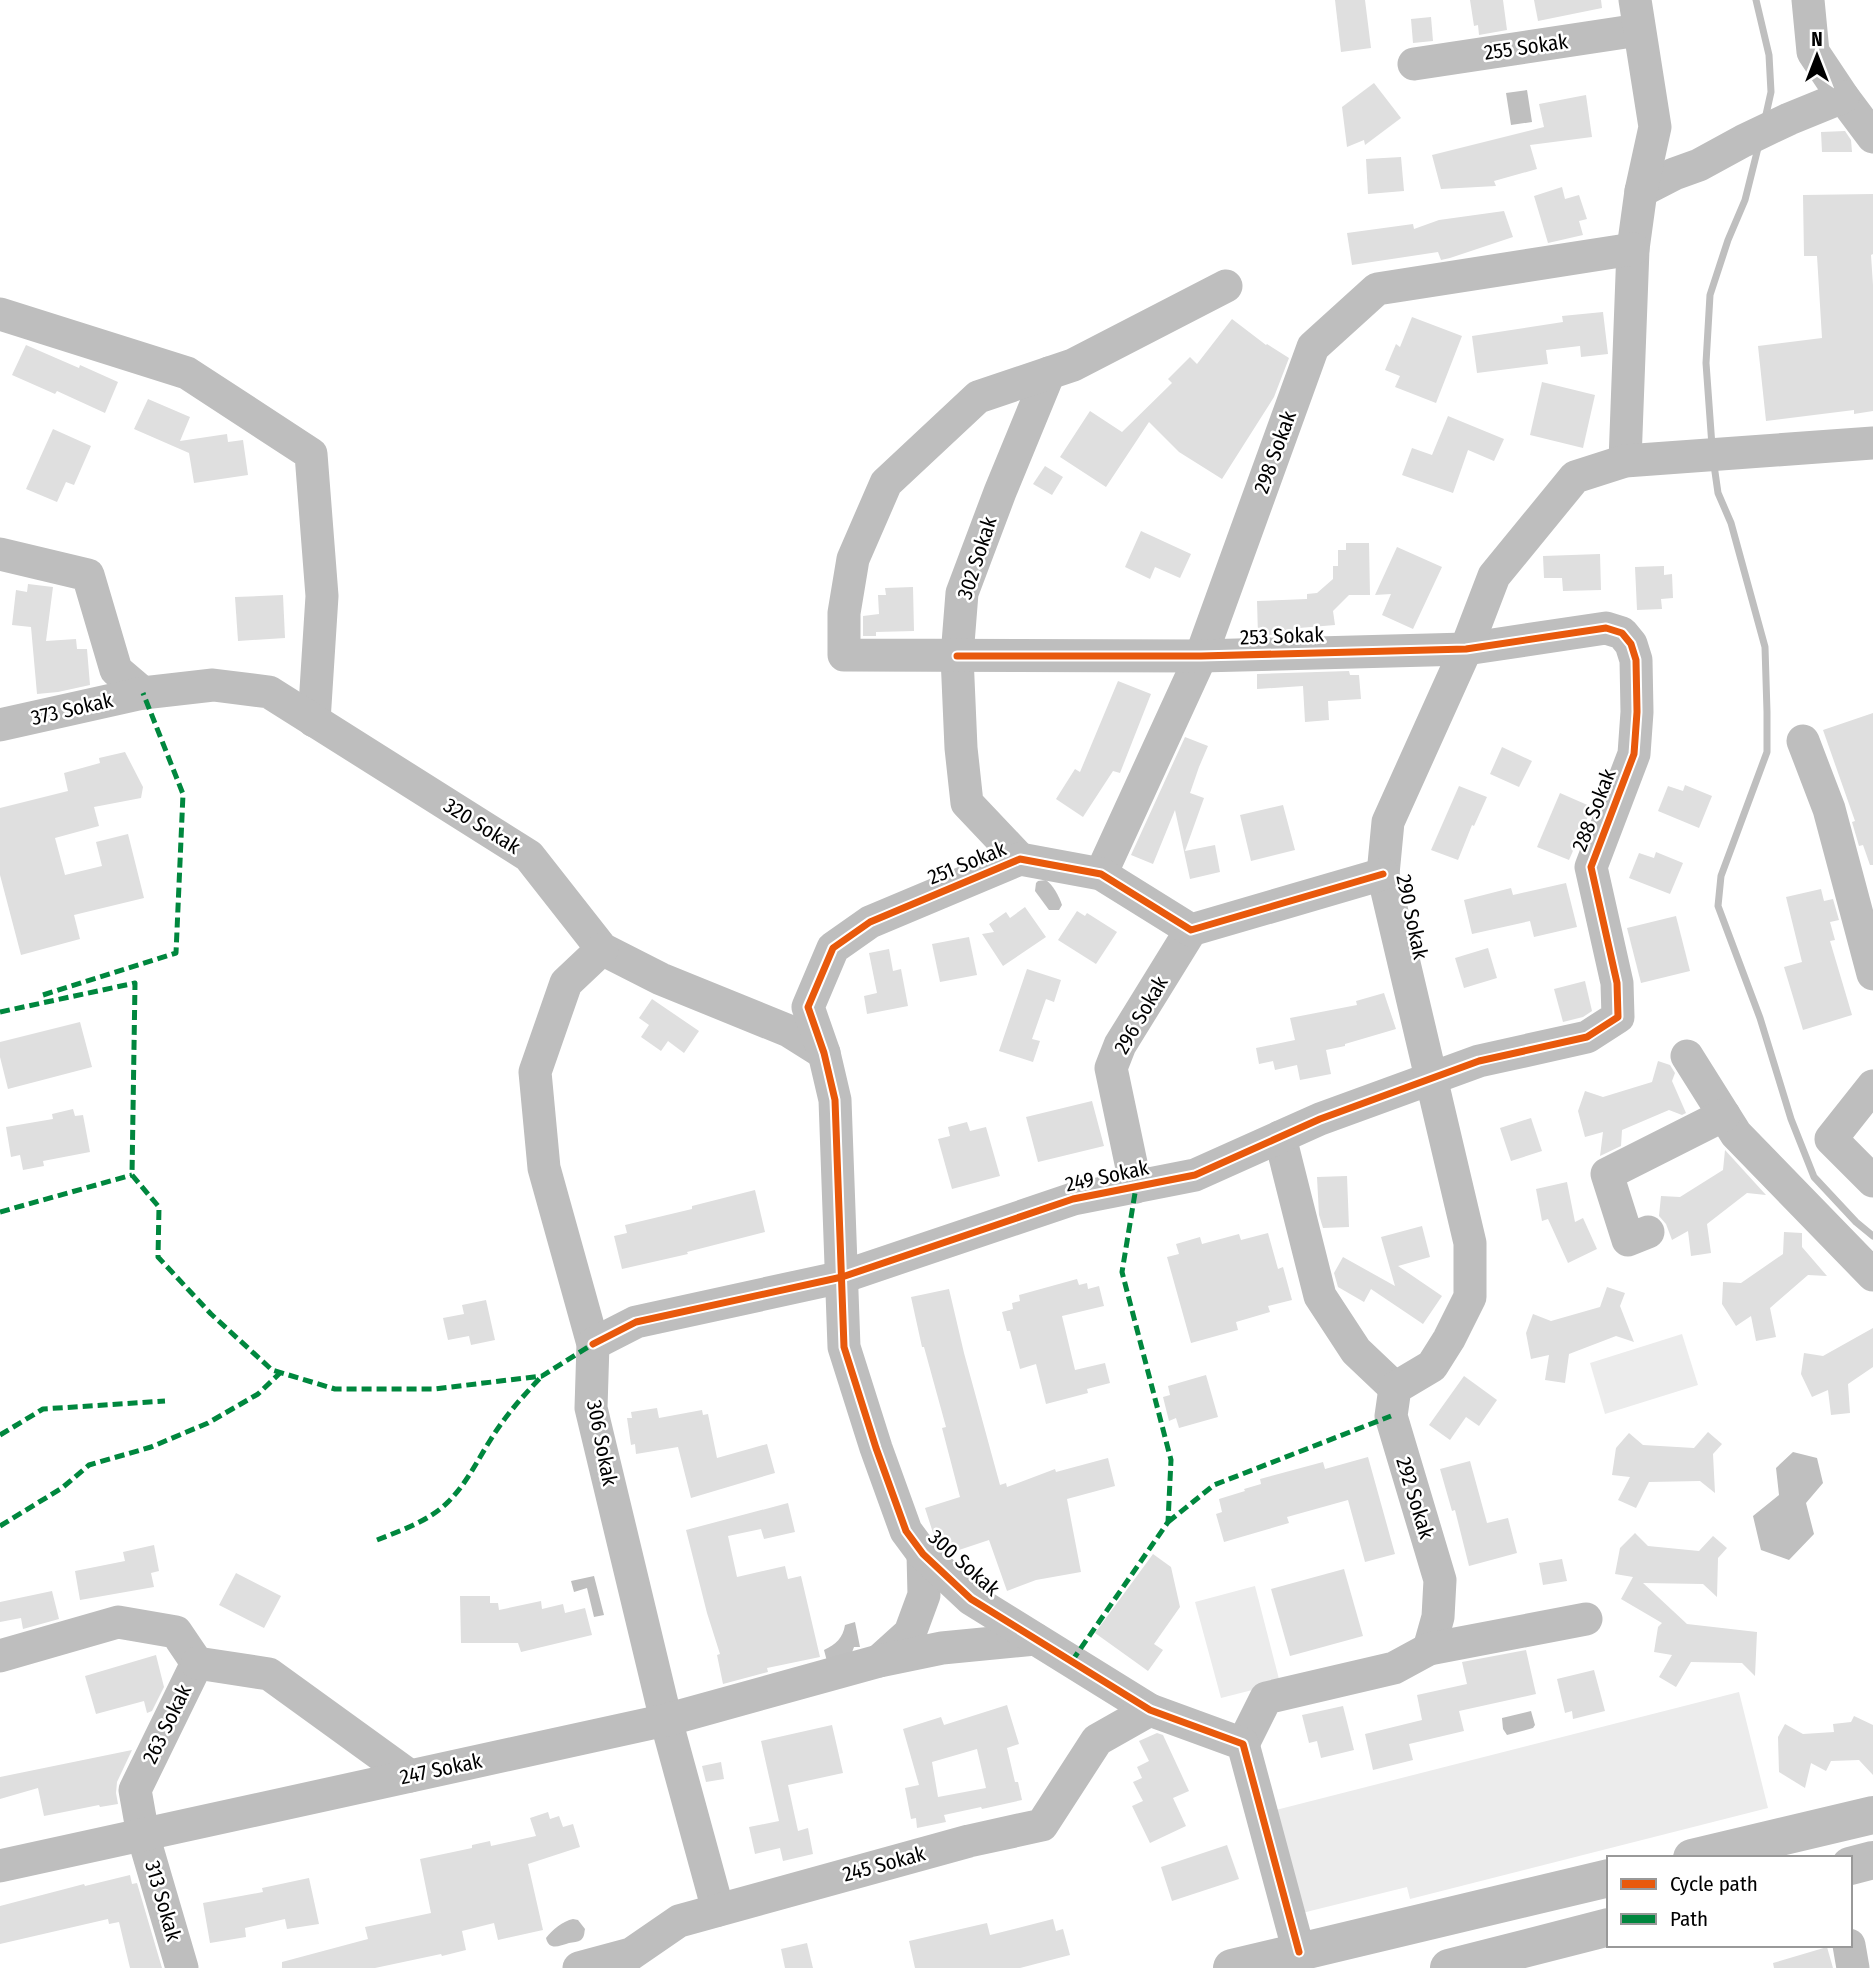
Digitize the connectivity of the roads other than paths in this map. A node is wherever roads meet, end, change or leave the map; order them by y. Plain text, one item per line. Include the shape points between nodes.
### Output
1 (1808, 0) edge
2 (1637, 15) edge
3 (1414, 64) dead end
4 (1843, 97) junction
5 (1873, 137) edge
6 (1641, 191) junction
7 (1633, 249) junction
8 (1226, 286) dead end
9 (0, 314) edge
10 (1049, 373) junction
11 (1873, 443) edge
12 (1625, 461) junction
13 (0, 554) edge
14 (1606, 628) joint
15 (1466, 649) junction
16 (957, 656) junction
17 (1201, 656) junction
18 (143, 692) junction
19 (314, 721) junction
20 (0, 726) edge
21 (1803, 741) dead end
22 (1020, 859) junction
23 (1101, 874) junction
24 (1383, 874) junction
25 (1191, 930) junction
26 (602, 949) junction
27 (1873, 974) edge
28 (1618, 1017) joint
29 (824, 1053) junction
30 (1687, 1056) dead end
31 (1430, 1079) junction
32 (1873, 1086) edge
33 (1724, 1115) junction
34 (1280, 1137) junction
35 (1873, 1181) edge
36 (1136, 1187) junction
37 (1647, 1232) dead end
38 (1873, 1275) edge
39 (842, 1277) junction
40 (593, 1344) junction
41 (1395, 1388) junction
42 (923, 1554) junction
43 (1586, 1619) dead end
44 (1035, 1639) junction
45 (1429, 1649) junction
46 (0, 1657) edge
47 (879, 1661) junction
48 (197, 1663) junction
49 (1150, 1710) junction
50 (666, 1720) junction
51 (1243, 1744) junction
52 (410, 1776) junction
53 (1873, 1815) edge
54 (143, 1835) junction
55 (1700, 1856) edge
56 (1873, 1860) edge
57 (1852, 1865) edge
58 (0, 1866) edge
59 (1607, 1878) edge
60 (718, 1910) junction
61 (1607, 1928) edge
62 (1849, 1947) edge
63 (1299, 1952) junction
64 (630, 1961) edge
65 (182, 1968) edge
66 (579, 1968) edge
67 (1232, 1968) edge
68 (1449, 1968) edge
69 (1853, 1968) edge

1 - 4 street via 1813,52
2 - 3 street, 255 Sokak
2 - 6 street via 1655,127
4 - 5 street
4 - 6 street
6 - 7 street
7 - 12 street
7 - 17 street, 298 Sokak via 1377,289 1313,347
8 - 10 street
9 - 19 street via 187,373 311,454 322,596
10 - 16 street, 302 Sokak via 962,593
10 - 16 street, 253 Sokak via 978,397 895,474 886,483 853,559 844,613 844,655
11 - 12 street, 290 Sokak
12 - 15 street, 290 Sokak via 1575,477 1493,576
13 - 18 street via 88,575 116,670
14 - 15 street, 253 Sokak
14 - 28 street, 288 Sokak via 1622,633 1636,660 1634,754 1591,867 1617,984
15 - 17 street, 253 Sokak
15 - 24 street, 290 Sokak via 1388,821
16 - 17 street, 253 Sokak
16 - 22 street, 302 Sokak via 967,803
17 - 23 street, 298 Sokak
18 - 19 street, 320 Sokak via 213,685 269,692
18 - 20 street, 373 Sokak
19 - 26 street, 320 Sokak via 529,856
21 - 27 street via 1829,809
22 - 23 street, 251 Sokak
22 - 29 street, 251 Sokak via 870,922 833,948 808,1007
23 - 25 street, 251 Sokak
24 - 25 street
24 - 31 street, 290 Sokak
25 - 36 street, 296 Sokak via 1120,1045 1111,1068
26 - 29 street, 320 Sokak via 661,979 789,1031
26 - 40 street, 306 Sokak via 566,984 535,1072 544,1168
28 - 31 street, 249 Sokak via 1587,1037 1479,1061
29 - 39 street, 300 Sokak via 835,1100
30 - 33 street
31 - 34 street, 249 Sokak
31 - 41 street, 290 Sokak via 1470,1243 1470,1297 1432,1366
32 - 35 street via 1831,1139
33 - 37 street via 1607,1174 1628,1240
33 - 38 street via 1735,1134
34 - 36 street, 249 Sokak via 1195,1175
34 - 41 street via 1320,1296 1356,1351
36 - 39 street, 249 Sokak via 1073,1199
39 - 40 street, 249 Sokak via 636,1322
39 - 42 street, 300 Sokak via 844,1347 906,1531
40 - 50 street, 306 Sokak via 591,1408
41 - 45 street, 292 Sokak via 1391,1416 1440,1580 1438,1617
42 - 44 street, 300 Sokak via 971,1599
42 - 47 street, 247 Sokak via 924,1595 910,1633
43 - 45 street
44 - 47 street, 247 Sokak via 942,1648
44 - 49 street, 300 Sokak
45 - 51 street via 1394,1668 1266,1698
46 - 48 street, 263 Sokak via 118,1622 176,1632
47 - 50 street, 247 Sokak
48 - 52 street via 269,1674
48 - 54 street, 263 Sokak via 135,1790
49 - 51 street, 300 Sokak
49 - 60 street, 245 Sokak via 1097,1740 1042,1825
50 - 52 street, 247 Sokak
50 - 60 street, 306 Sokak
51 - 63 street
52 - 54 street, 247 Sokak
53 - 55 highway
54 - 58 street, 247 Sokak
54 - 65 street, 313 Sokak
56 - 57 highway
59 - 63 highway
60 - 64 street, 245 Sokak via 679,1921
61 - 68 highway
62 - 69 street
63 - 67 highway
64 - 66 street, 245 Sokak

